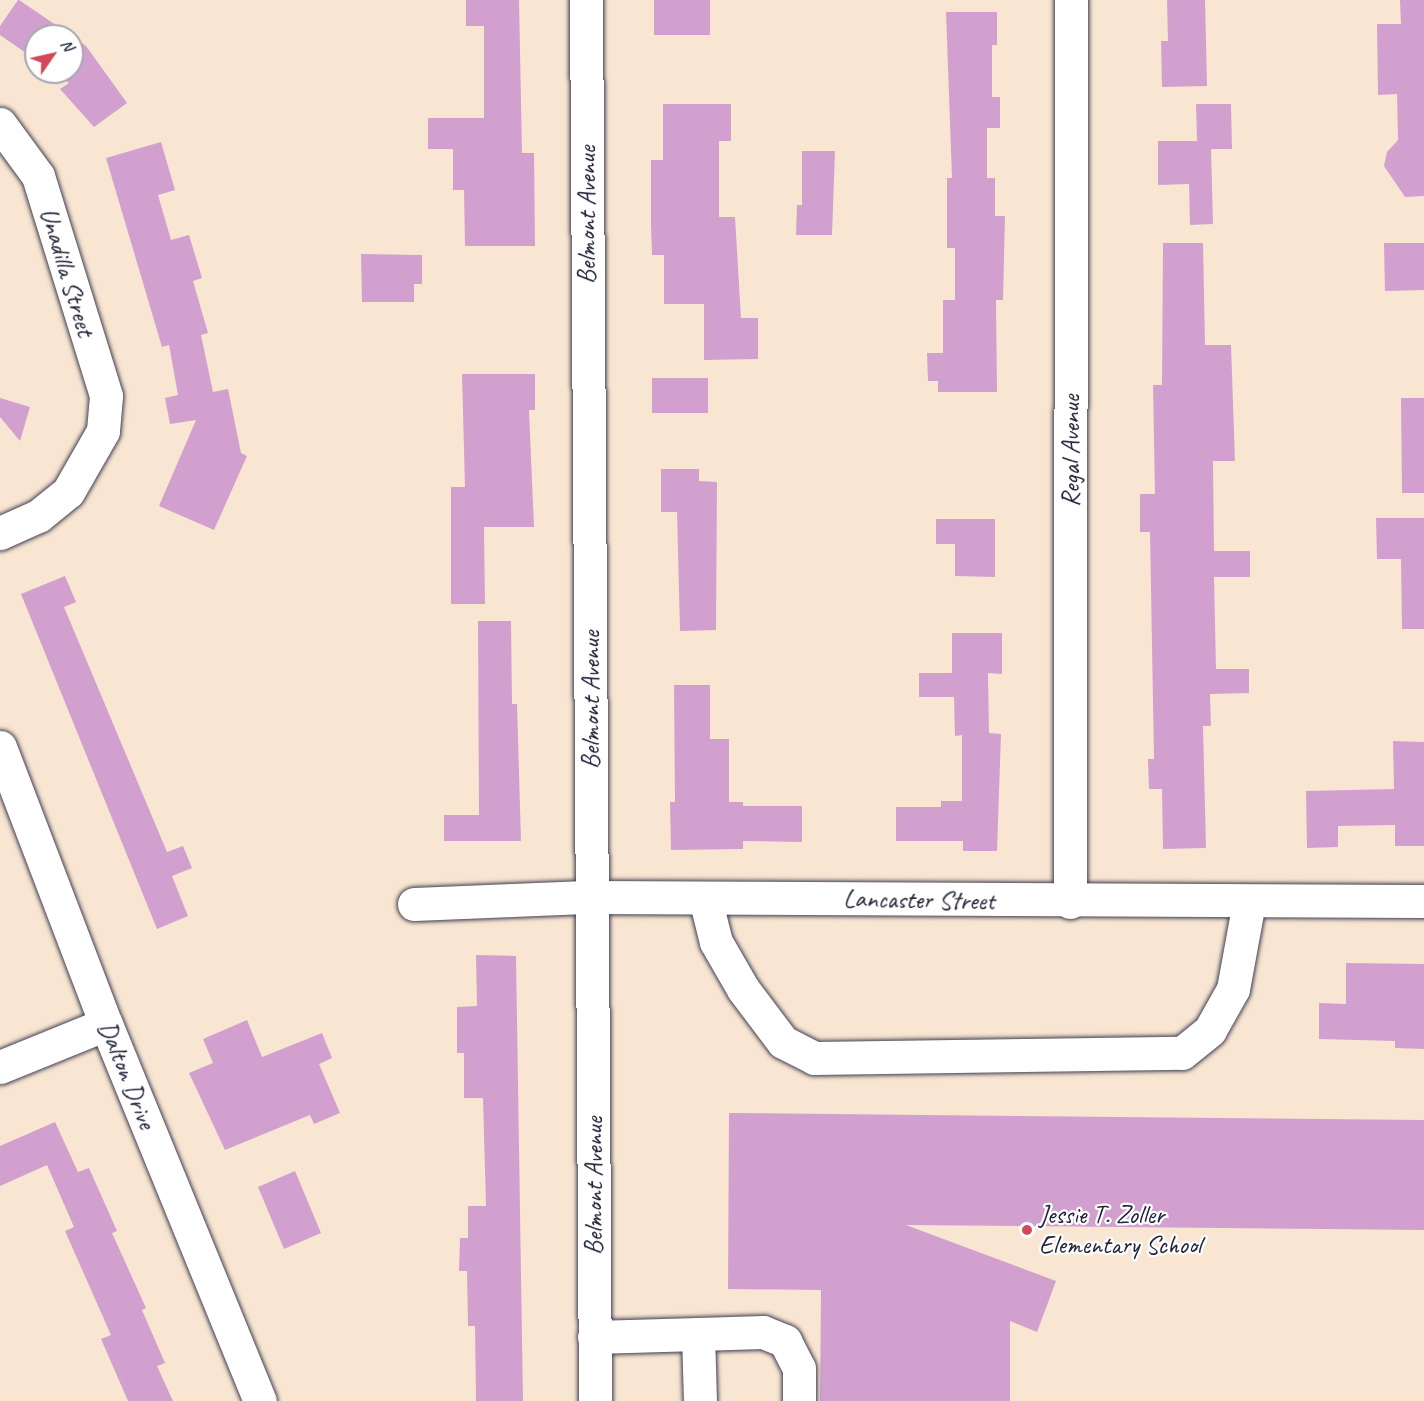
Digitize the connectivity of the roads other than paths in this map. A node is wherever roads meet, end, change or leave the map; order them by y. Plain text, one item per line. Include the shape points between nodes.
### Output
1 (586, 0) edge
2 (1071, 0) edge
3 (0, 124) edge
4 (0, 533) edge
5 (0, 747) edge
6 (592, 897) junction
7 (705, 898) junction
8 (1424, 901) edge
9 (1070, 902) junction
10 (1249, 902) junction
11 (414, 904) dead end
12 (106, 1024) junction
13 (0, 1067) edge
14 (698, 1334) junction
15 (594, 1337) junction
16 (260, 1401) edge
17 (595, 1401) edge
18 (700, 1401) edge
19 (799, 1401) edge

1 - 6 street, Belmont Avenue
2 - 9 street, Regal Avenue
3 - 4 street, Unadilla Street via 38,176 106,396 103,430 68,492 38,516
5 - 12 street, Dalton Drive
6 - 7 street, Lancaster Street
6 - 11 street, Lancaster Street
6 - 15 street, Belmont Avenue
7 - 9 street, Lancaster Street
7 - 10 street via 716,942 743,989 783,1042 814,1058 1182,1053 1210,1030 1233,989
8 - 10 street, Lancaster Street
9 - 10 street, Lancaster Street
12 - 13 street
12 - 16 street, Dalton Drive
14 - 15 street
14 - 18 street
14 - 19 street via 764,1332 785,1341 799,1368
15 - 17 street, Belmont Avenue

